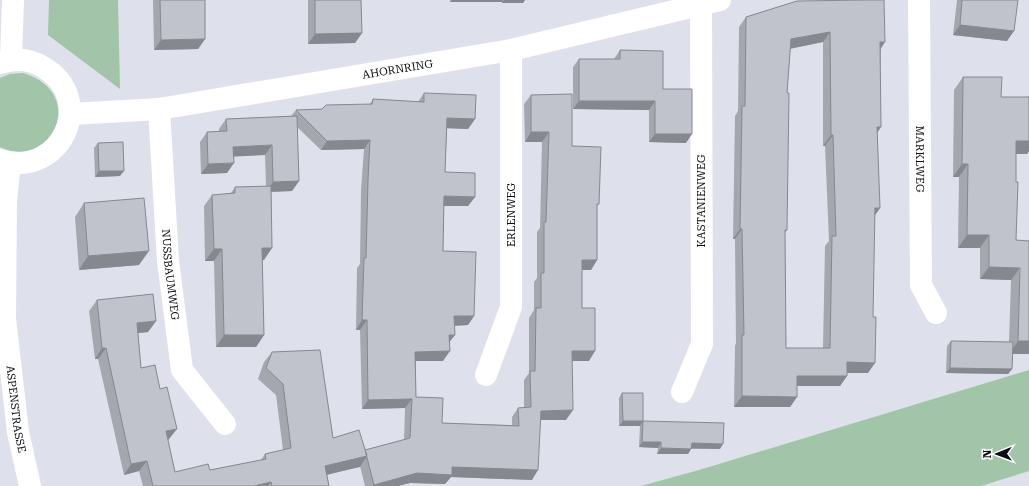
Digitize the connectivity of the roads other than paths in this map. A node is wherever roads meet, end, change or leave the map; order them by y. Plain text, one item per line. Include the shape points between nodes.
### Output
1 (13, 0) edge
2 (918, 0) edge
3 (711, 3) edge
4 (511, 50) junction
5 (6, 61) edge
6 (159, 109) junction
7 (70, 114) junction
8 (5, 162) edge
9 (936, 313) dead end
10 (486, 375) dead end
11 (682, 392) dead end
12 (225, 424) dead end
13 (30, 486) edge

1 - 5 street
2 - 9 street, MARKLWEG via 921,285
3 - 4 street, AHORNRING
3 - 11 street, KASTANIENWEG via 702,344
4 - 6 street, AHORNRING
4 - 10 street, ERLENWEG via 511,307
5 - 7 street via 34,61 54,73 67,91
6 - 7 street, AHORNRING
6 - 12 street, NUSSBAUMWEG via 168,261 182,370
7 - 8 street via 65,135 51,152 32,162
8 - 13 street, ASPENSTRASSE via 5,318 18,432

